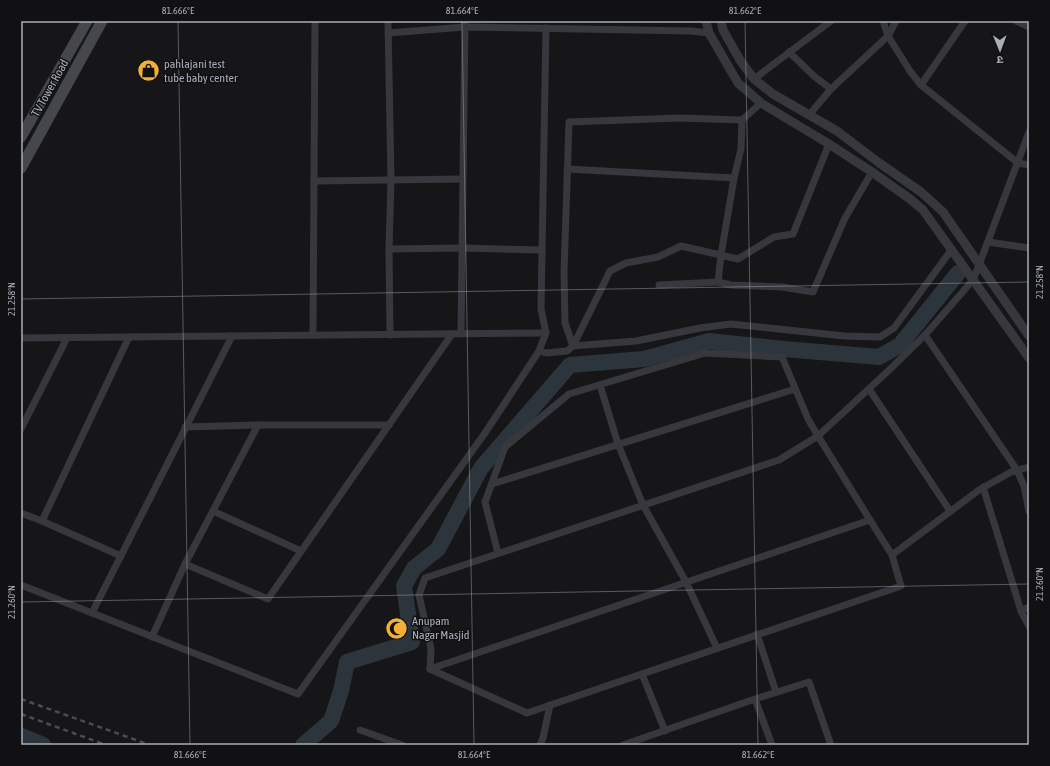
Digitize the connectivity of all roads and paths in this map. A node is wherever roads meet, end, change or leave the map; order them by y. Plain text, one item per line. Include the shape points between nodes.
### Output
1 (87, 21) edge
2 (102, 21) edge
3 (315, 21) edge
4 (388, 21) edge
5 (706, 21) edge
6 (831, 21) edge
7 (883, 21) edge
8 (896, 21) edge
9 (965, 21) edge
10 (1016, 21) edge
11 (465, 24) edge
12 (722, 26) edge
13 (1029, 27) edge
14 (546, 28) junction
15 (388, 33) junction
16 (709, 33) junction
17 (888, 36) junction
18 (789, 52) junction
19 (754, 79) junction
20 (921, 85) junction
21 (831, 88) junction
22 (761, 103) junction
23 (809, 115) junction
24 (742, 120) junction
25 (1029, 132) edge
26 (21, 137) edge
27 (828, 144) junction
28 (1018, 163) junction
29 (1029, 165) edge
30 (21, 168) edge
31 (567, 169) junction
32 (872, 172) junction
33 (734, 178) junction
34 (463, 179) junction
35 (391, 180) junction
36 (314, 181) junction
37 (988, 242) junction
38 (462, 248) junction
39 (1029, 248) edge
40 (390, 249) junction
41 (952, 249) junction
42 (542, 250) junction
43 (721, 255) junction
44 (980, 265) junction
45 (973, 280) junction
46 (718, 282) junction
47 (659, 285) dead end
48 (546, 333) junction
49 (452, 334) junction
50 (461, 334) junction
51 (390, 335) junction
52 (925, 335) junction
53 (232, 336) junction
54 (313, 336) junction
55 (1029, 336) edge
56 (129, 337) junction
57 (21, 338) edge
58 (67, 338) junction
59 (573, 346) junction
60 (539, 351) junction
61 (1029, 358) edge
62 (600, 385) junction
63 (795, 388) junction
64 (869, 389) junction
65 (258, 425) junction
66 (389, 425) junction
67 (186, 428) junction
68 (21, 429) edge
69 (818, 436) junction
70 (618, 444) junction
71 (1029, 467) edge
72 (1017, 470) junction
73 (492, 484) junction
74 (983, 487) junction
75 (643, 505) junction
76 (213, 511) junction
77 (950, 511) junction
78 (1029, 511) edge
79 (21, 513) edge
80 (870, 520) junction
81 (42, 521) junction
82 (301, 551) junction
83 (498, 553) junction
84 (892, 555) junction
85 (121, 556) junction
86 (185, 564) junction
87 (686, 582) junction
88 (21, 585) edge
89 (1029, 607) edge
90 (1021, 611) junction
91 (92, 613) junction
92 (1029, 626) edge
93 (757, 634) junction
94 (152, 637) junction
95 (717, 648) junction
96 (430, 669) junction
97 (642, 674) junction
98 (776, 692) junction
99 (755, 699) junction
100 (550, 705) junction
101 (360, 730) dead end
102 (665, 731) junction
103 (402, 745) edge
104 (540, 745) edge
105 (623, 745) edge
106 (772, 745) edge
107 (831, 745) edge

1 - 26 main road, TV Tower Road
2 - 30 main road, TV Tower Road
3 - 36 street
4 - 15 street
5 - 16 street
6 - 18 street
7 - 17 street
8 - 17 street
9 - 20 street
10 - 13 street
11 - 14 street
11 - 15 street
11 - 34 street
12 - 16 street
12 - 19 street via 740,60
14 - 16 street
14 - 42 street
15 - 35 street
16 - 22 street via 738,83
17 - 20 street
17 - 21 street
18 - 19 street
18 - 21 street via 815,77
19 - 23 street via 773,94
20 - 28 street
21 - 23 street
22 - 24 street
22 - 27 street
23 - 44 street via 837,131 921,192 942,212
24 - 31 street via 679,118 569,122
24 - 33 street via 741,148
25 - 28 street
27 - 32 street
27 - 43 street via 793,234 774,237 738,259
28 - 29 street
28 - 37 street
31 - 33 street
31 - 59 street via 564,323
32 - 41 street via 924,210
32 - 46 street via 845,218 813,292
33 - 43 street
34 - 35 street
34 - 38 street
35 - 36 street
35 - 40 street
36 - 54 street
37 - 39 street
37 - 44 street
38 - 40 street
38 - 42 street
38 - 50 street
40 - 51 street
41 - 45 street
41 - 59 street via 894,328 880,337 844,336 731,324 636,341
42 - 48 street via 542,309
43 - 46 street
43 - 59 street via 681,246 658,257 626,263 610,271
44 - 45 street
44 - 55 street
45 - 52 street
45 - 61 street
46 - 47 street
48 - 50 street
48 - 60 street
49 - 50 street
49 - 51 street
49 - 66 street
51 - 54 street
52 - 64 street
52 - 72 street
53 - 54 street
53 - 56 street
53 - 67 street
56 - 58 street
56 - 81 street
57 - 58 street
58 - 68 street
59 - 60 street via 568,352
60 - 94 street via 485,432 298,694
62 - 63 street via 705,353 782,357
62 - 70 street
62 - 73 street via 569,394 505,447
63 - 69 street via 808,420
63 - 70 street
64 - 69 street
64 - 77 street
65 - 66 street
65 - 67 street
65 - 76 street
66 - 82 street
67 - 85 street
69 - 75 street via 779,460
69 - 80 street
70 - 73 street
70 - 75 street
71 - 72 street
72 - 74 street
72 - 78 street via 1024,486
73 - 83 street via 485,502
74 - 77 street
74 - 90 street
75 - 83 street
75 - 87 street
76 - 82 street
76 - 86 street
77 - 84 street
79 - 81 street
80 - 84 street
80 - 87 street
81 - 85 street
82 - 86 street via 268,599
83 - 96 street via 425,578 419,595 431,649
84 - 93 street via 901,586
85 - 91 street
86 - 94 street
87 - 95 street
87 - 96 street
88 - 91 street
89 - 90 street
90 - 92 street
91 - 94 street
93 - 95 street
93 - 98 street
95 - 97 street
96 - 100 street via 527,713
97 - 100 street
97 - 102 street
98 - 99 street
98 - 107 street via 809,682
99 - 102 street
99 - 106 street
100 - 104 street
101 - 103 street
102 - 105 street

